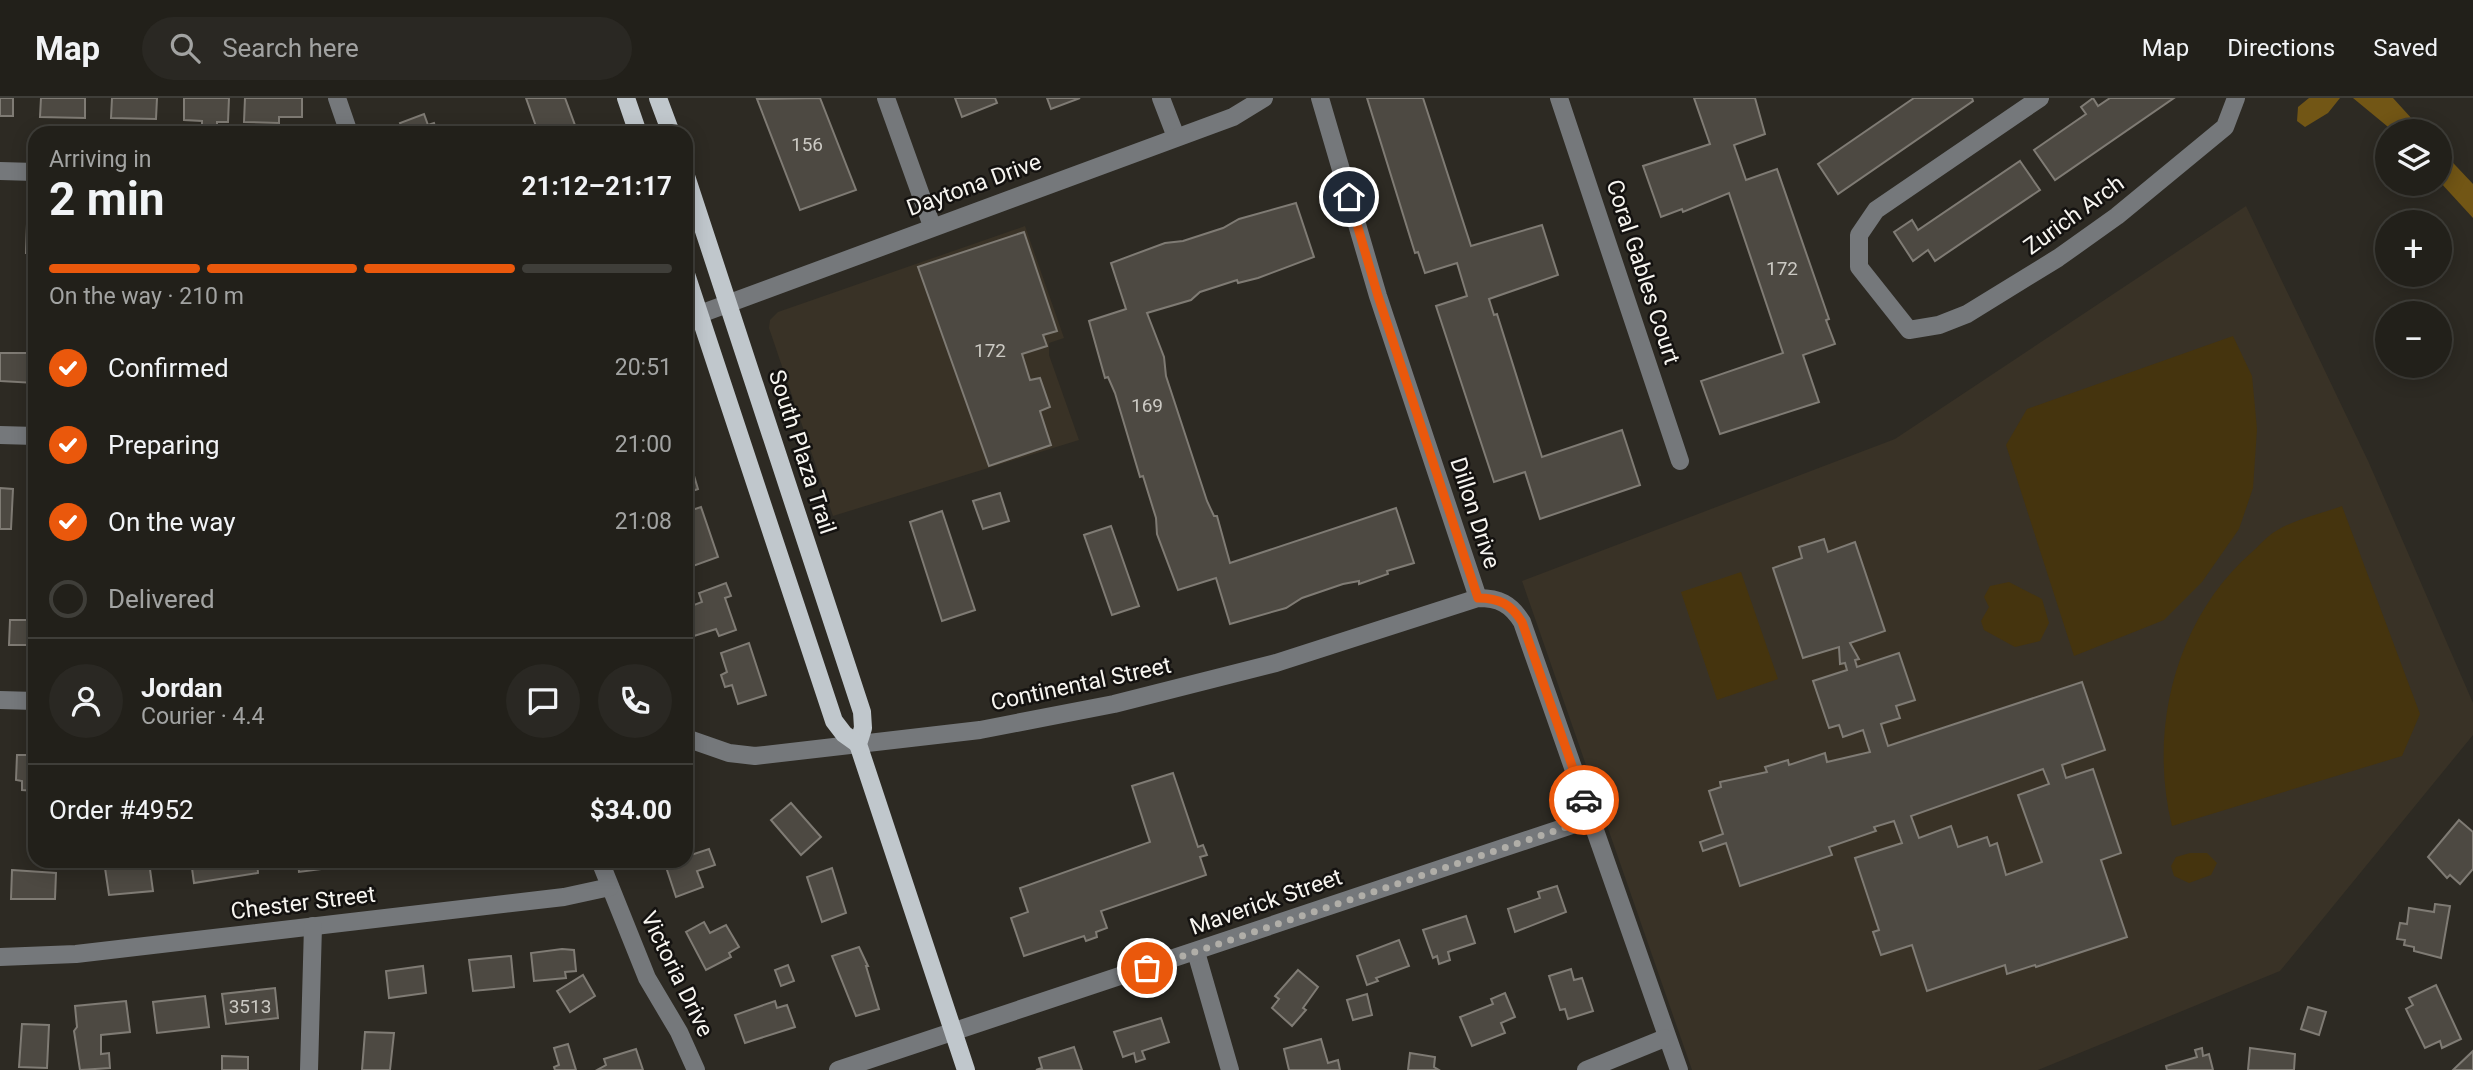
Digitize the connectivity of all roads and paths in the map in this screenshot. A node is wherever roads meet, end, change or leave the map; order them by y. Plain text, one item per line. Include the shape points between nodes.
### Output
1 (337, 98) edge
2 (626, 98) edge
3 (659, 98) edge
4 (886, 98) edge
5 (1161, 98) edge
6 (1264, 98) edge
7 (1320, 98) edge
8 (1559, 98) edge
9 (2040, 98) edge
10 (2236, 98) edge
11 (347, 126) edge
12 (636, 126) edge
13 (669, 126) edge
14 (1176, 137) junction
15 (0, 171) edge
16 (28, 172) edge
17 (693, 198) edge
18 (932, 226) junction
19 (693, 294) edge
20 (727, 304) junction
21 (700, 314) junction
22 (0, 435) edge
23 (28, 436) edge
24 (1680, 461) dead end
25 (1478, 598) junction
26 (0, 700) edge
27 (28, 701) edge
28 (693, 740) edge
29 (858, 744) junction
30 (1590, 819) junction
31 (603, 868) edge
32 (610, 887) junction
33 (313, 926) junction
34 (1196, 951) junction
35 (0, 957) edge
36 (953, 1032) junction
37 (1665, 1038) junction
38 (309, 1070) edge
39 (696, 1070) edge
40 (838, 1070) edge
41 (966, 1070) edge
42 (1230, 1070) edge
43 (1586, 1070) edge
44 (1679, 1070) edge

1 - 11 street
2 - 12 main road
3 - 13 main road
4 - 18 street
5 - 14 street
6 - 14 street, Daytona Drive via 1233,117
7 - 25 street, Dillon Drive via 1378,296
8 - 24 street, Coral Gables Court
9 - 10 street, Zurich Arch via 1876,210 1859,235 1859,267 1909,331 1967,314 2117,216 2225,127
14 - 18 street, Daytona Drive
15 - 16 street
17 - 20 main road, South Plaza Trail
18 - 20 street, Daytona Drive
19 - 21 main road, South Plaza Trail
20 - 21 street, Daytona Drive
20 - 29 main road, South Plaza Trail via 862,712
21 - 29 main road, South Plaza Trail via 834,721
22 - 23 street
25 - 29 street, Continental Street via 1276,663 1158,694 980,730
25 - 30 street, Dillon Drive via 1506,603 1522,622
26 - 27 street
28 - 29 street, Continental Street via 755,756
29 - 36 main road, South Plaza Trail
30 - 34 street, Maverick Street
30 - 37 street, Dillon Drive
31 - 32 street, Victoria Drive
32 - 33 street, Chester Street via 564,897
32 - 39 street, Victoria Drive via 647,978
33 - 35 street, Chester Street via 76,954
33 - 38 street
34 - 36 street, Maverick Street
34 - 42 street
36 - 40 street, Maverick Street
36 - 41 main road, South Plaza Trail
37 - 43 street
37 - 44 street, Dillon Drive

